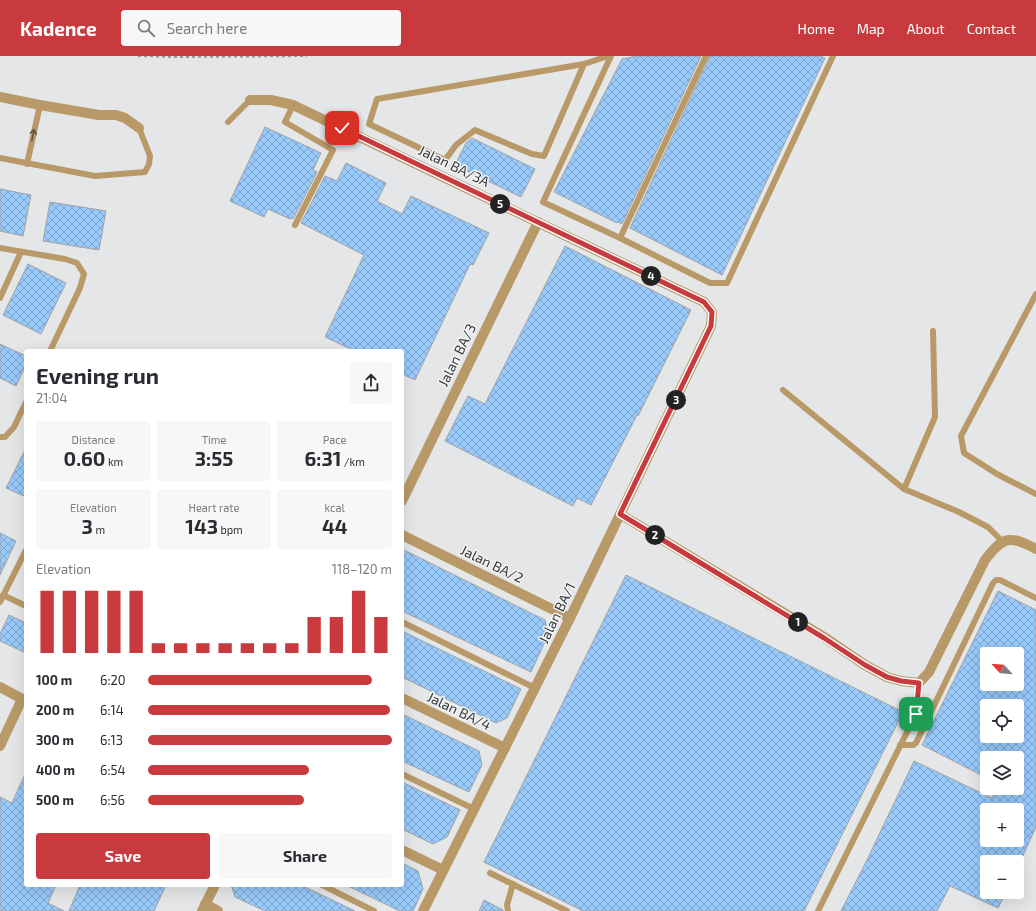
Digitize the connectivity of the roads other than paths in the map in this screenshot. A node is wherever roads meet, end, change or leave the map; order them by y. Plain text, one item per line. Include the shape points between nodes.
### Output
1 (610, 56) edge
2 (706, 56) edge
3 (833, 56) edge
4 (584, 64) junction
5 (0, 97) edge
6 (250, 100) joint
7 (293, 105) junction
8 (40, 106) junction
9 (228, 122) dead end
10 (138, 128) joint
11 (0, 158) edge
12 (27, 164) junction
13 (538, 222) junction
14 (295, 225) dead end
15 (620, 238) junction
16 (0, 248) edge
17 (21, 252) junction
18 (1036, 294) edge
19 (0, 298) edge
20 (711, 326) joint
21 (933, 331) dead end
22 (51, 349) edge
23 (784, 390) dead end
24 (24, 406) edge
25 (0, 437) edge
26 (904, 489) junction
27 (1036, 494) edge
28 (404, 497) edge
29 (620, 514) junction
30 (404, 536) edge
31 (1002, 541) junction
32 (1036, 549) edge
33 (24, 555) edge
34 (3, 595) junction
35 (1036, 598) edge
36 (0, 602) edge
37 (24, 605) edge
38 (570, 618) junction
39 (404, 623) edge
40 (919, 683) junction
41 (0, 687) edge
42 (535, 688) junction
43 (404, 699) edge
44 (24, 700) edge
45 (900, 745) junction
46 (0, 746) edge
47 (505, 748) junction
48 (404, 775) edge
49 (474, 809) junction
50 (404, 851) edge
51 (443, 870) junction
52 (490, 873) dead end
53 (513, 884) junction
54 (214, 887) edge
55 (326, 887) edge
56 (204, 908) edge
57 (218, 911) edge
58 (374, 911) edge
59 (423, 911) edge
60 (508, 911) edge
61 (567, 911) edge
62 (818, 911) edge

1 - 4 lane
1 - 15 lane via 543,202
2 - 15 lane
3 - 15 lane via 727,283 710,283
4 - 4 lane via 377,99 369,124 445,160 456,145 475,130 532,154 544,156
5 - 8 street
6 - 7 street, Jalan BA/3A via 272,100
6 - 9 lane
7 - 13 street, Jalan BA/3A
7 - 14 lane via 285,122 333,150
8 - 10 street via 116,115
12 -> 8 lane
10 - 12 lane via 150,156 145,172 95,176
11 - 12 lane
13 - 20 street, Jalan BA/3A via 704,302 712,312
13 - 28 street, Jalan BA/3
16 - 17 lane
17 - 19 lane
17 - 22 lane via 77,263 84,274
18 - 27 lane via 962,436 964,453
20 - 29 street, Jalan BA/1
21 - 26 lane via 935,417
23 - 26 lane
24 - 25 lane via 14,427 5,437
26 - 31 lane via 988,527
29 - 38 street, Jalan BA/1
29 - 40 street via 865,665 887,677
30 - 38 street, Jalan BA/2
31 - 32 street via 1012,539
31 - 40 street via 985,560 929,672
33 - 34 lane
34 - 36 lane
34 - 37 lane
35 - 45 lane via 1000,580 993,583 916,742 913,745
38 - 42 street, Jalan BA/1
39 - 42 lane
40 - 45 lane via 916,714
41 - 44 street
42 - 47 street, Jalan BA/1
43 - 47 street, Jalan BA/4
44 - 46 street
45 - 62 lane
47 - 49 street, Jalan BA/1
48 - 49 lane
49 - 51 street, Jalan BA/1
50 - 51 street
51 - 59 street, Jalan BA/1
52 - 53 lane
53 - 60 lane via 507,905
53 - 61 lane
54 - 56 street
55 - 58 lane
56 - 57 street

